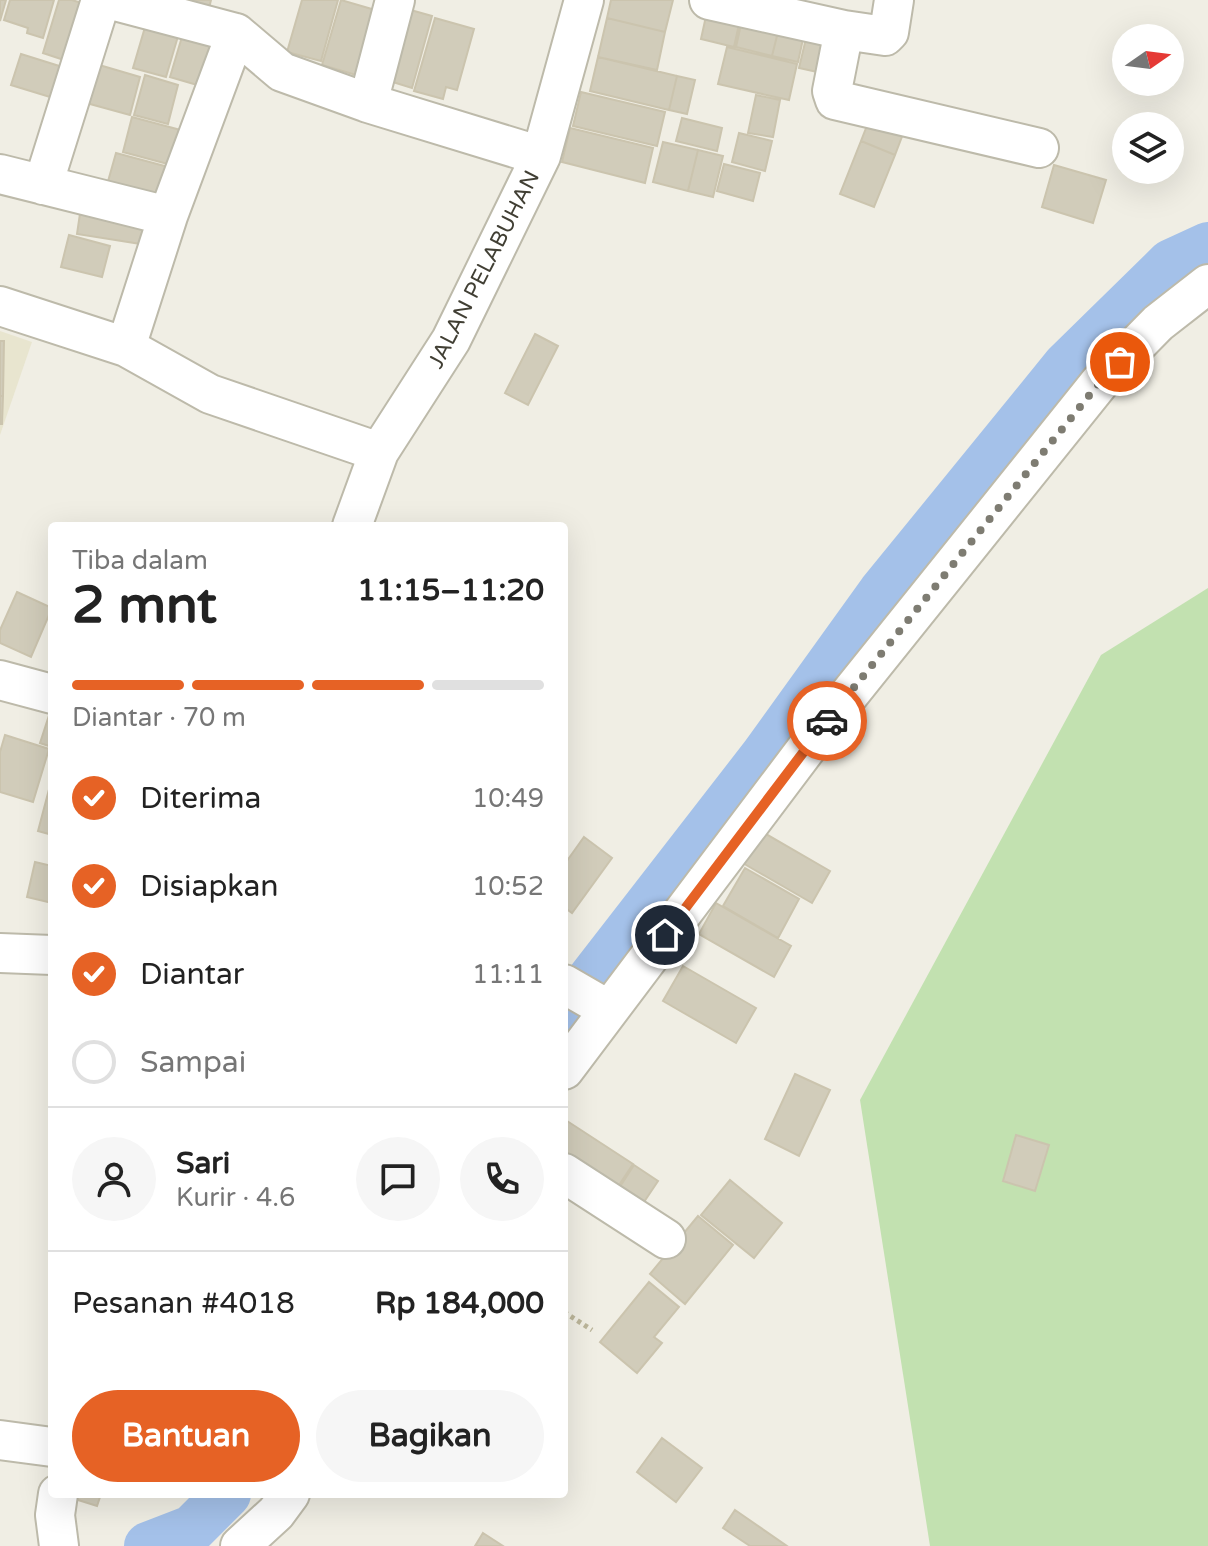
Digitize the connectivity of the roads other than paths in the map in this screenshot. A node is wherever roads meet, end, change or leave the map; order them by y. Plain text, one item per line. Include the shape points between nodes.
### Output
1 (101, 0) edge
2 (111, 0) edge
3 (395, 0) edge
4 (584, 0) edge
5 (709, 0) edge
6 (894, 0) edge
7 (844, 30) junction
8 (236, 33) junction
9 (368, 103) junction
10 (1039, 148) dead end
11 (541, 156) junction
12 (0, 174) edge
13 (43, 185) junction
14 (168, 216) junction
15 (1208, 284) edge
16 (0, 306) edge
17 (126, 347) junction
18 (379, 452) junction
19 (353, 522) edge
20 (0, 680) edge
21 (48, 693) edge
22 (0, 953) edge
23 (48, 955) edge
24 (587, 997) edge
25 (568, 1057) edge
26 (568, 1176) edge
27 (666, 1239) dead end
28 (0, 1440) edge
29 (48, 1446) edge
30 (287, 1498) edge
31 (240, 1546) edge

1 - 13 street
2 - 8 street
3 - 9 street
4 - 11 street, JALAN PELABUHAN
5 - 7 street
6 - 7 street via 885,36
7 - 10 street via 832,91 835,100
8 - 9 street via 282,72
8 - 14 street
9 - 11 street
11 - 18 street, JALAN PELABUHAN via 451,340
12 - 13 street
13 - 14 street
14 - 17 street
15 - 24 street via 1158,323 1100,382 815,737
16 - 17 street
17 - 18 street via 210,394
18 - 19 street, JALAN PELABUHAN
20 - 21 street
22 - 23 street
24 - 25 street
26 - 27 street
28 - 29 street
30 - 31 street

